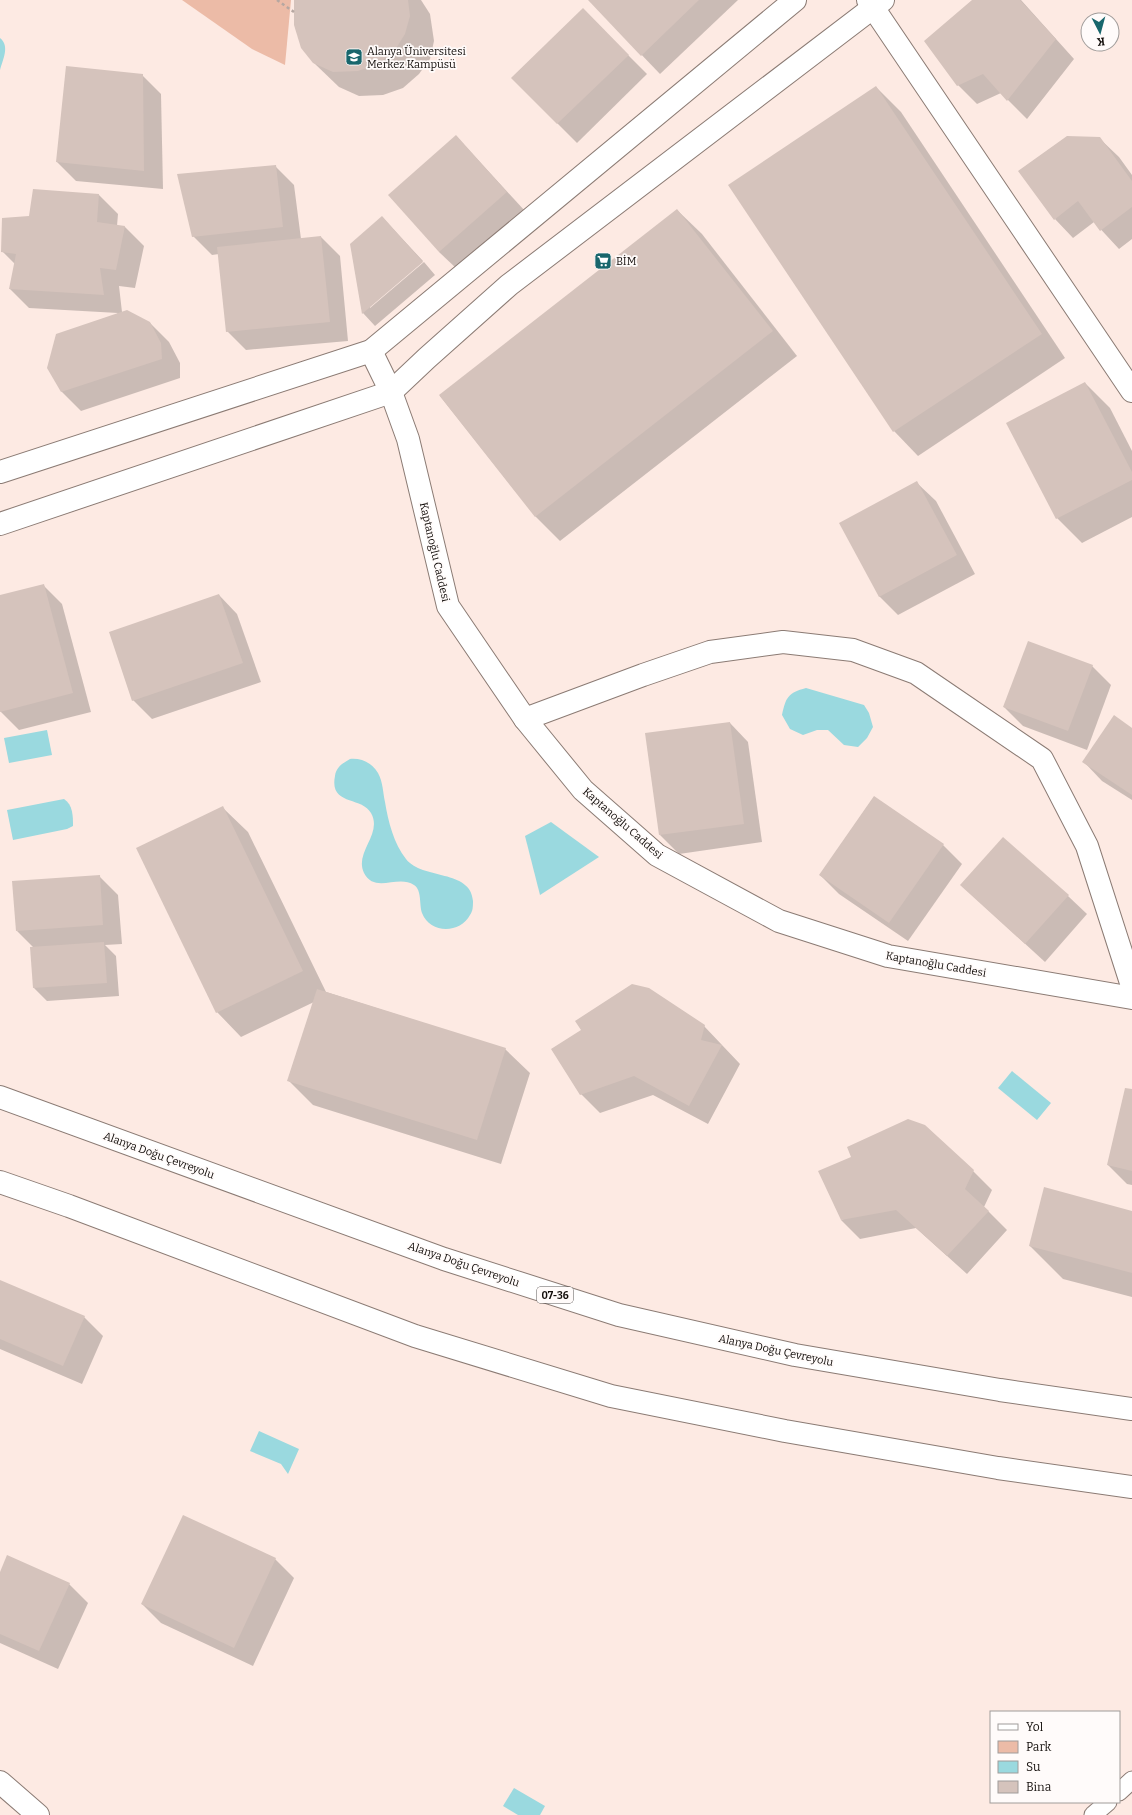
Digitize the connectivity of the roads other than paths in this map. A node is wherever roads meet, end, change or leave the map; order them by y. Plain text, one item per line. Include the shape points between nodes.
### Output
1 (794, 0) edge
2 (875, 3) edge
3 (371, 351) junction
4 (1132, 391) edge
5 (391, 392) junction
6 (0, 472) edge
7 (0, 524) edge
8 (525, 719) junction
9 (1132, 986) edge
10 (1132, 998) edge
11 (0, 1097) edge
12 (0, 1182) edge
13 (1132, 1409) edge
14 (1132, 1487) edge
15 (1132, 1780) edge
16 (0, 1782) edge
17 (1120, 1791) edge
18 (1107, 1803) edge
19 (38, 1815) edge
20 (1093, 1815) edge

1 - 3 main road
2 - 4 main road
2 - 5 main road via 509,285
3 - 5 main road, Kaptanoğlu Caddesi
3 - 6 main road
5 - 7 main road
5 - 8 main road, Kaptanoğlu Caddesi via 408,438 448,606
8 - 9 main road via 710,652 783,642 853,650 916,673 1042,759 1087,846
8 - 10 main road, Kaptanoğlu Caddesi via 583,790 657,854 779,921 888,956
11 - 13 main road, Alanya Doğu Çevreyolu / 07-36 via 444,1259 619,1315 795,1355 1000,1390
12 - 14 main road via 415,1336 611,1396 785,1431 998,1468
15 - 17 lane
16 - 19 main road
18 - 20 lane

